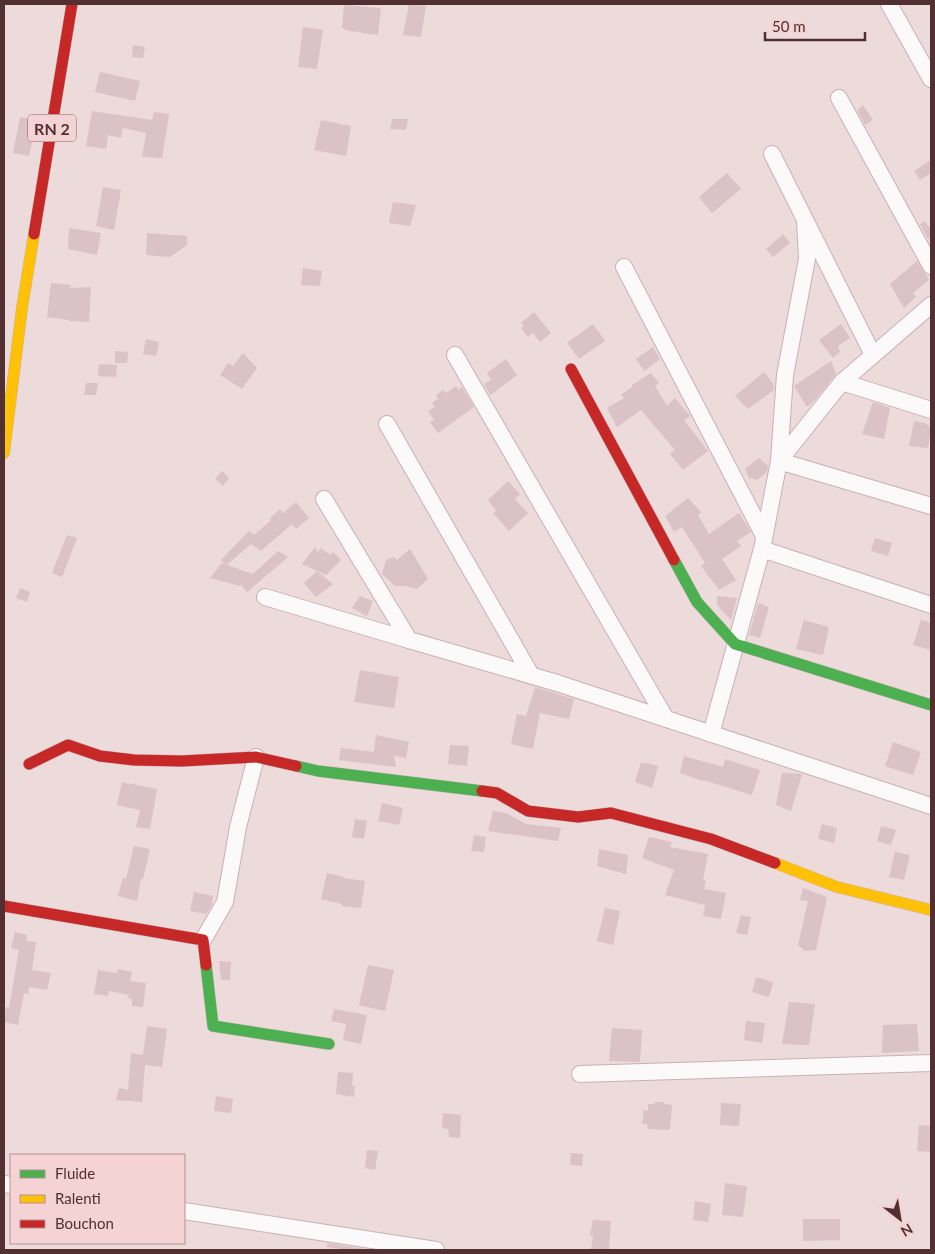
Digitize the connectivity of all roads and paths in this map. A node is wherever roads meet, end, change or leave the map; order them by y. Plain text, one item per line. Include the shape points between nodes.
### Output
1 (72, 4) edge
2 (890, 4) edge
3 (931, 79) edge
4 (840, 98) dead end
5 (772, 154) dead end
6 (805, 220) junction
7 (931, 266) edge
8 (624, 267) dead end
9 (931, 304) edge
10 (455, 355) dead end
11 (873, 355) junction
12 (571, 369) dead end
13 (842, 382) junction
14 (931, 410) edge
15 (387, 424) dead end
16 (4, 453) edge
17 (779, 461) junction
18 (324, 499) dead end
19 (931, 506) edge
20 (763, 542) junction
21 (265, 597) dead end
22 (931, 605) edge
23 (409, 640) junction
24 (735, 644) junction
25 (532, 675) junction
26 (931, 705) edge
27 (666, 719) junction
28 (711, 734) junction
29 (256, 757) junction
30 (29, 764) dead end
31 (931, 806) edge
32 (4, 906) edge
33 (931, 910) edge
34 (203, 940) junction
35 (329, 1044) dead end
36 (931, 1063) edge
37 (580, 1074) dead end
38 (185, 1211) edge
39 (436, 1250) edge

1 - 16 main road, RN 2 via 22,308
2 - 3 street
4 - 7 street
5 - 6 street
6 - 11 street
6 - 17 street via 807,260 785,375
8 - 20 street
9 - 11 street
10 - 27 street
11 - 13 street
12 - 24 main road via 697,602
13 - 14 street
13 - 17 street
15 - 25 street
17 - 19 street
17 - 20 street
18 - 23 street
20 - 22 street
20 - 24 street
21 - 23 street
23 - 25 street
24 - 26 main road
24 - 28 street
25 - 27 street
27 - 28 street
28 - 31 street
29 - 30 main road via 134,760 100,756 68,745
29 - 33 main road via 318,771 497,793 528,811 578,817 611,813 711,839 837,887
29 - 34 street via 238,827 225,902
32 - 34 main road
34 - 35 main road via 213,1026
36 - 37 street
38 - 39 street

